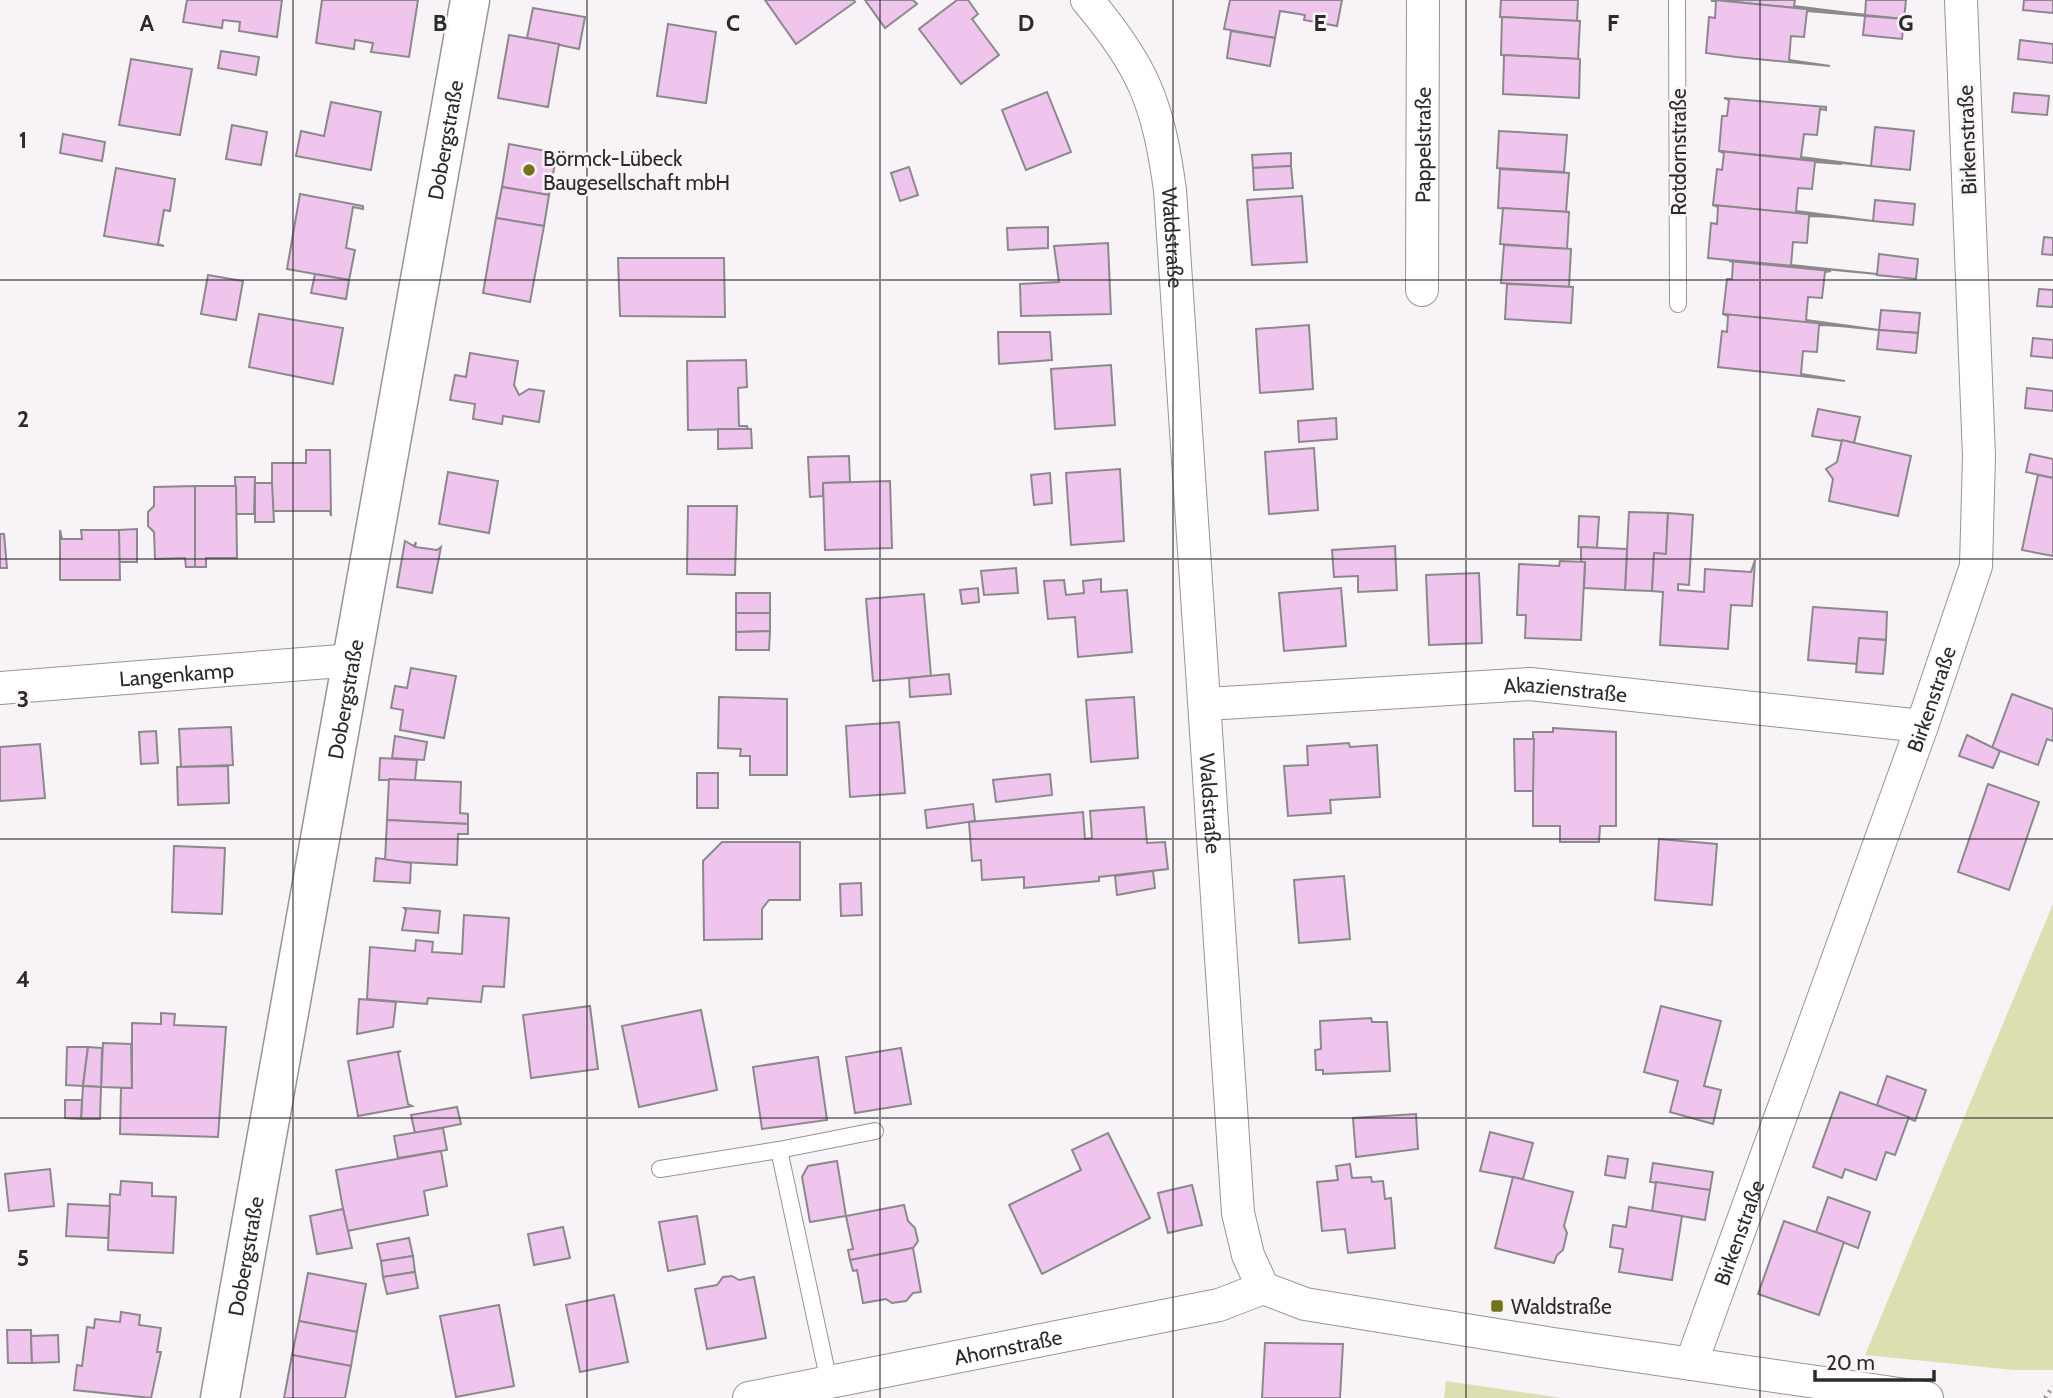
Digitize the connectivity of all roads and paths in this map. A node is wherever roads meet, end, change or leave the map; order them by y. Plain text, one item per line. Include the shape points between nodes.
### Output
1 (470, 0) edge
2 (1087, 0) edge
3 (1423, 0) edge
4 (1677, 0) edge
5 (1961, 0) edge
6 (1422, 290) dead end
7 (1678, 304) dead end
8 (353, 660) junction
9 (0, 688) edge
10 (1207, 704) junction
11 (1922, 726) junction
12 (875, 1130) dead end
13 (779, 1150) junction
14 (660, 1169) dead end
15 (1264, 1288) junction
16 (1692, 1364) junction
17 (829, 1382) junction
18 (2053, 1387) edge
19 (220, 1398) edge
20 (749, 1398) edge
21 (1927, 1398) edge
22 (2045, 1398) edge

1 - 8 street, Dobergstraße
2 - 10 street, Waldstraße via 1120,39 1145,84 1161,130 1170,190
3 - 6 street, Pappelstraße
4 - 7 lane, Rotdornstraße
5 - 11 street, Birkenstraße via 1979,456 1976,566
8 - 9 street, Langenkamp
8 - 19 street, Dobergstraße
10 - 11 street, Akazienstraße via 1530,684
10 - 15 street, Waldstraße via 1238,1213 1248,1255
11 - 16 street, Birkenstraße
12 - 13 lane
13 - 14 lane
13 - 17 lane
15 - 16 street via 1304,1304
15 - 17 street, Ahornstraße via 1219,1305
16 - 21 street
17 - 20 street, Ahornstraße
18 - 22 path

